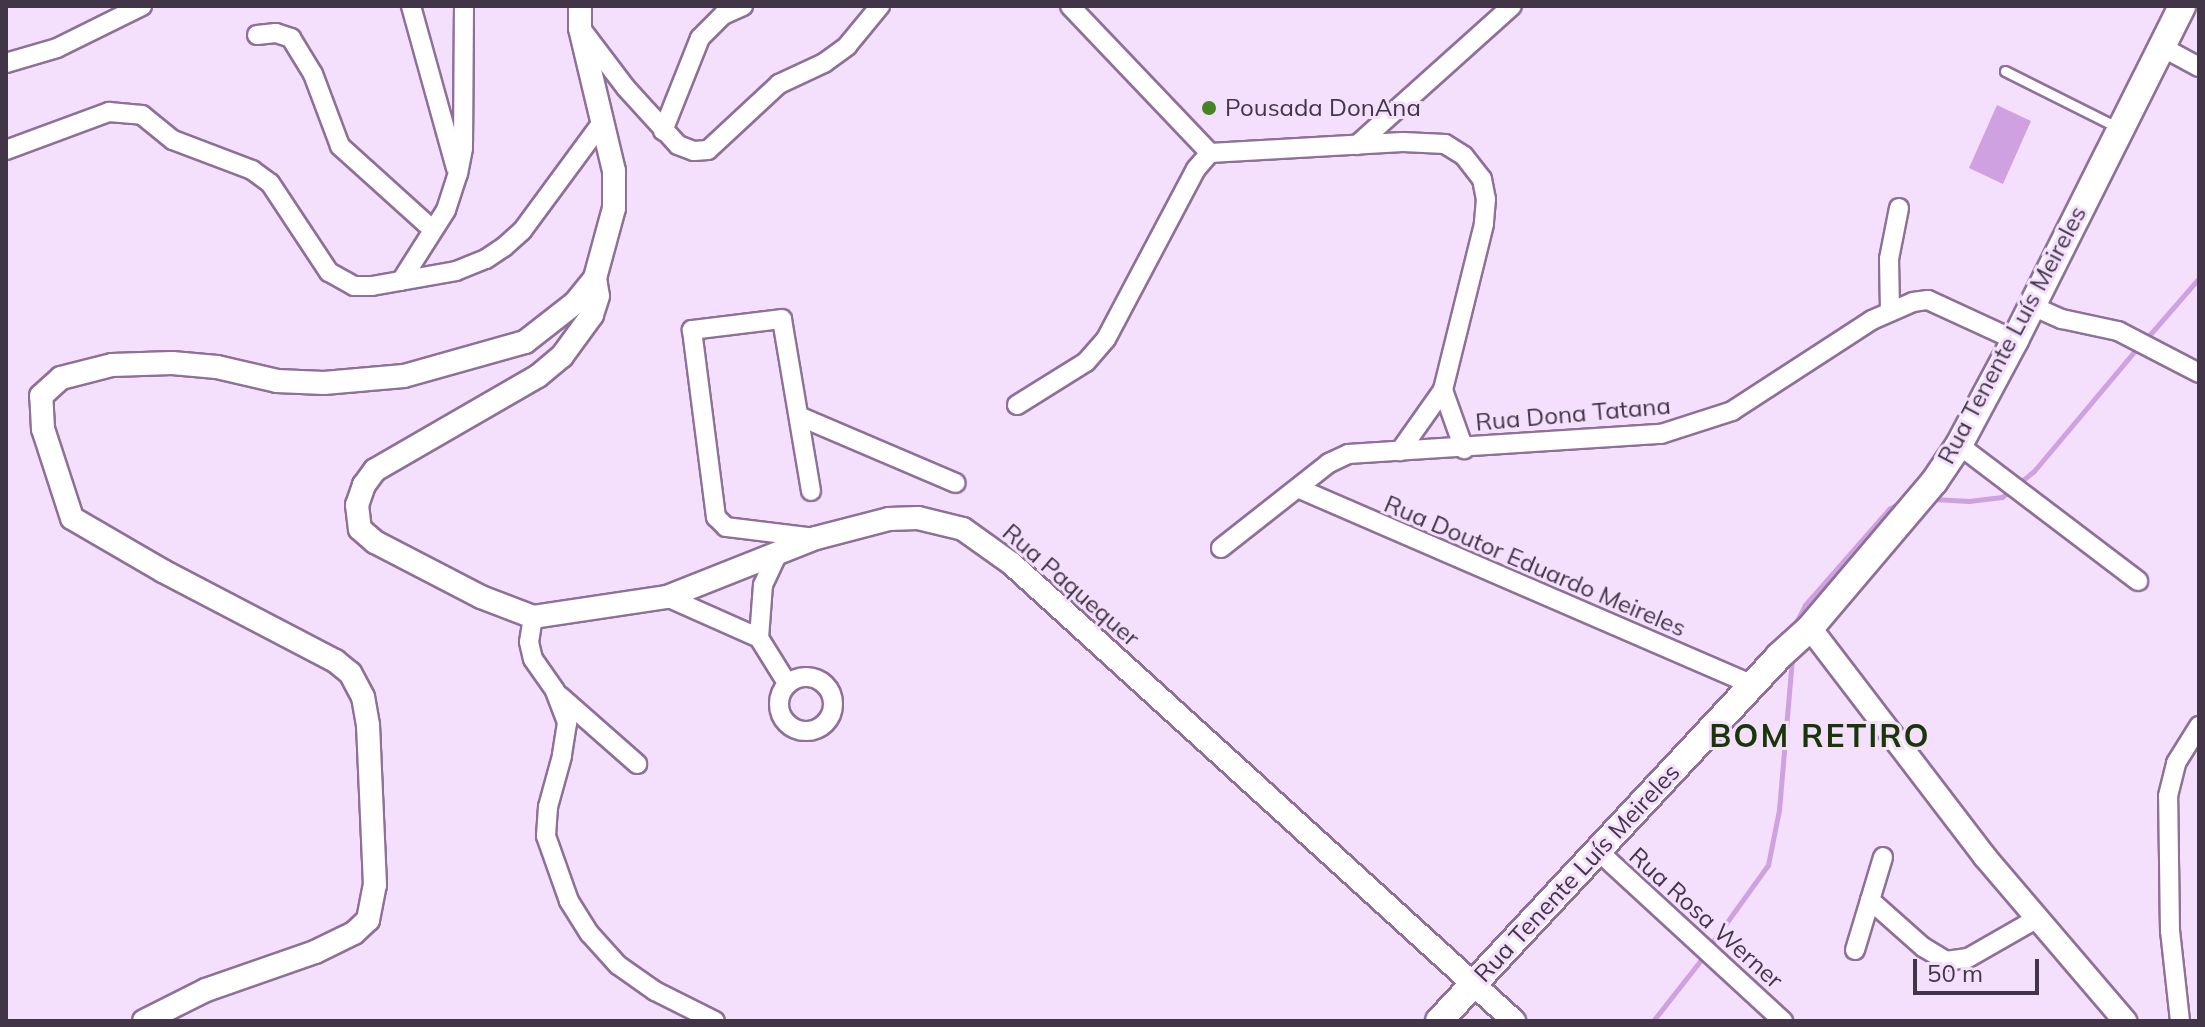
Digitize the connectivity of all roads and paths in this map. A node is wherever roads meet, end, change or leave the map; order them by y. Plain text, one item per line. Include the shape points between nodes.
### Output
1 (142, 6) edge
2 (411, 6) edge
3 (464, 6) edge
4 (743, 6) edge
5 (880, 6) edge
6 (1070, 6) edge
7 (1512, 6) edge
8 (2182, 6) edge
9 (580, 17) edge
10 (257, 35) dead end
11 (2162, 47) junction
12 (6, 63) edge
13 (2199, 67) edge
14 (2005, 71) dead end
15 (601, 124) junction
16 (2120, 128) junction
17 (663, 131) junction
18 (1357, 145) junction
19 (6, 150) edge
20 (1210, 153) junction
21 (458, 174) junction
22 (1899, 208) dead end
23 (432, 229) junction
24 (595, 278) junction
25 (401, 281) junction
26 (2030, 305) junction
27 (1890, 310) junction
28 (2015, 340) junction
29 (2199, 373) edge
30 (1443, 390) junction
31 (1017, 405) dead end
32 (801, 417) junction
33 (1959, 445) junction
34 (1464, 449) junction
35 (1400, 451) junction
36 (956, 483) dead end
37 (1300, 489) junction
38 (811, 491) dead end
39 (816, 538) junction
40 (1221, 548) dead end
41 (777, 555) junction
42 (2138, 581) dead end
43 (667, 597) junction
44 (533, 617) junction
45 (1805, 632) junction
46 (759, 638) junction
47 (787, 683) dead end
48 (1752, 685) junction
49 (555, 691) junction
50 (2199, 726) edge
51 (637, 764) dead end
52 (1597, 850) junction
53 (1883, 857) dead end
54 (1870, 900) junction
55 (2036, 919) junction
56 (1855, 950) dead end
57 (1473, 984) junction
58 (144, 1021) edge
59 (715, 1021) edge
60 (1439, 1021) edge
61 (1514, 1021) edge
62 (1783, 1021) edge
63 (2125, 1021) edge
64 (2180, 1021) edge

1 - 12 street via 57,48
2 - 21 street
3 - 21 street via 463,148
4 - 17 street via 723,15 700,38
5 - 17 street via 847,46 779,84 708,150 678,145
6 - 20 street
7 - 18 street
8 - 11 main road, Rua Tenente Luís Meireles
9 - 15 street
9 - 17 street
10 - 23 street via 291,38 313,74 340,146
11 - 13 street
11 - 16 main road, Rua Tenente Luís Meireles
14 - 16 lane
15 - 24 street via 614,171 614,208
15 - 25 street via 522,231 504,247 456,271
16 - 26 main road, Rua Tenente Luís Meireles
18 - 20 street
18 - 30 street via 1445,144 1464,156 1482,179 1484,224
19 - 25 street via 109,112 142,115 173,140 252,170 270,183 315,253 341,282 372,286
20 - 31 street via 1196,169 1106,339 1086,362
21 - 23 street via 446,210
22 - 27 street via 1889,259
23 - 25 street
24 - 44 street via 598,296 592,315 562,356 538,376 375,470 357,505 360,529 375,542 481,597
24 - 58 street via 575,303 525,342 404,376 277,381 217,367 145,363 72,375 52,383 41,396 43,429 72,518 335,661 350,673 363,697 368,725 375,885 368,920 315,952 206,990
26 - 28 main road, Rua Tenente Luís Meireles
26 - 29 street via 2062,319 2118,331
27 - 28 street, Rua Dona Tatana via 1928,300
27 - 34 street, Rua Dona Tatana via 1768,389 1700,423 1661,434
28 - 33 main road, Rua Tenente Luís Meireles
30 - 34 street
30 - 35 street
32 - 36 street
32 - 38 street
32 - 39 street via 782,319 692,330 716,517 726,527
33 - 42 street
33 - 45 main road, Rua Tenente Luís Meireles via 1914,507
34 - 35 street, Rua Dona Tatana
35 - 37 street, Rua Dona Tatana via 1348,454
37 - 40 street, Rua Dona Tatana
37 - 48 street, Rua Doutor Eduardo Meireles
39 - 41 street, Rua Paquequer
39 - 57 street, Rua Paquequer via 889,519 918,518 963,529 989,544
41 - 43 street, Rua Paquequer
41 - 46 street via 763,585
43 - 44 street, Rua Paquequer
43 - 46 street
44 - 49 street via 533,659
45 - 48 main road, Rua Tenente Luís Meireles
45 - 55 street
46 - 47 street
48 - 52 main road, Rua Tenente Luís Meireles
49 - 51 street
49 - 59 street via 565,714 566,736 546,836 569,901 618,965 655,991
50 - 64 street via 2176,763 2168,796 2170,931
52 - 57 main road, Rua Tenente Luís Meireles
52 - 62 street, Rua Rosa Werner
53 - 54 street
54 - 55 street via 1946,961 1968,958
54 - 56 street
55 - 63 street
57 - 60 main road, Rua Tenente Luís Meireles
57 - 61 street, Rua Paquequer

